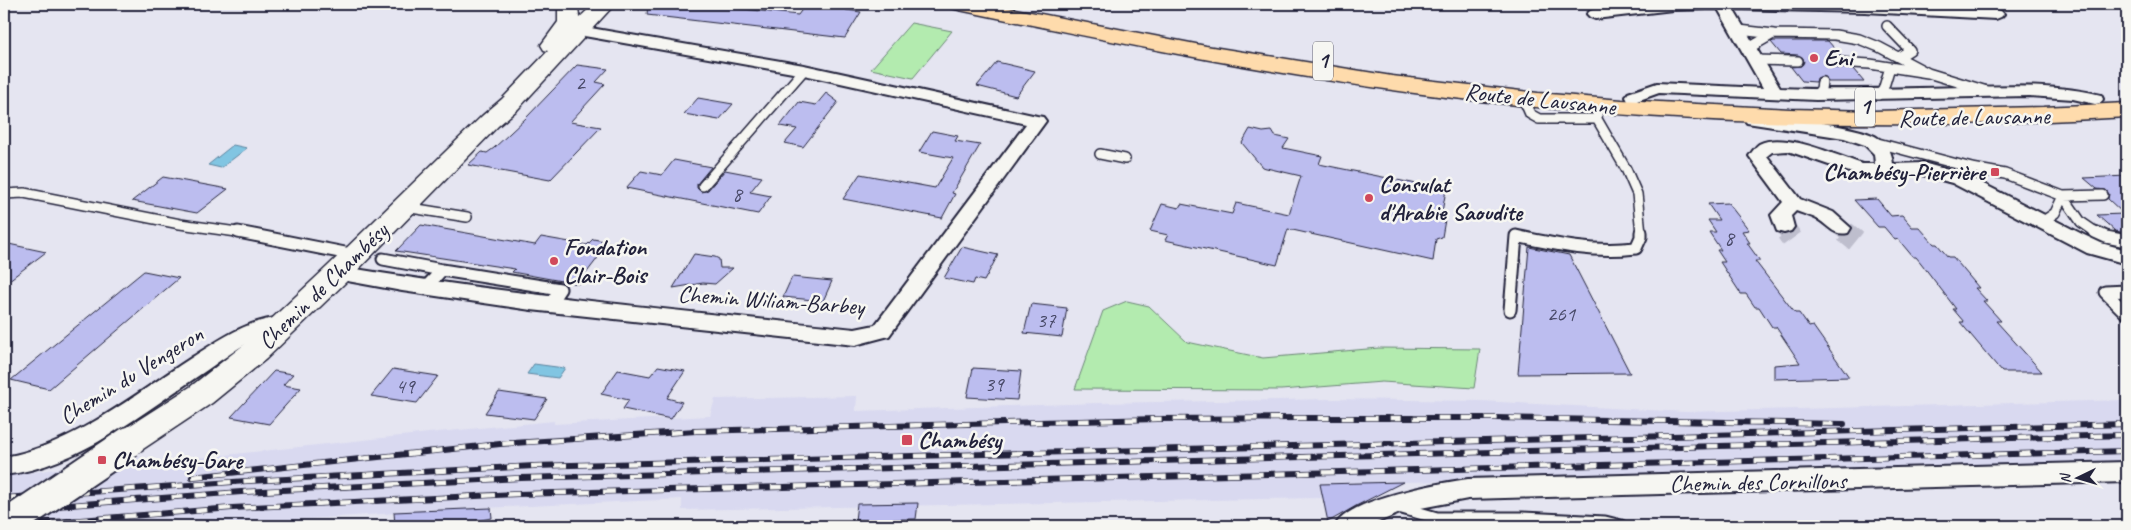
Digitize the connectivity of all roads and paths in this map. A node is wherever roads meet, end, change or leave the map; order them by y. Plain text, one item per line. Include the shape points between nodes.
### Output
1 (568, 4) edge
2 (592, 4) edge
3 (605, 4) edge
4 (959, 4) edge
5 (1014, 4) edge
6 (1723, 4) edge
7 (1595, 14) dead end
8 (1996, 14) dead end
9 (1887, 26) dead end
10 (582, 28) junction
11 (1739, 30) junction
12 (1774, 34) junction
13 (1752, 54) junction
14 (1898, 57) junction
15 (1798, 61) dead end
16 (1836, 62) dead end
17 (1890, 67) junction
18 (804, 70) junction
19 (1928, 73) junction
20 (1991, 92) junction
21 (1774, 93) junction
22 (1878, 95) junction
23 (2127, 96) edge
24 (1634, 97) junction
25 (2095, 99) junction
26 (2127, 110) edge
27 (1598, 112) junction
28 (1715, 114) junction
29 (490, 120) junction
30 (1870, 141) junction
31 (1100, 154) dead end
32 (1125, 159) dead end
33 (1884, 169) junction
34 (703, 186) dead end
35 (4, 194) edge
36 (2103, 195) dead end
37 (2063, 196) junction
38 (1793, 202) junction
39 (404, 206) junction
40 (467, 217) dead end
41 (2042, 222) junction
42 (1784, 227) dead end
43 (1841, 228) tunnel mouth
44 (2127, 241) edge
45 (2127, 257) edge
46 (383, 259) dead end
47 (347, 264) junction
48 (442, 270) junction
49 (426, 287) junction
50 (2127, 291) edge
51 (550, 304) junction
52 (1510, 310) dead end
53 (2127, 314) edge
54 (284, 325) junction
55 (4, 466) edge
56 (2127, 472) edge
57 (1391, 505) junction
58 (5, 526) edge
59 (1347, 526) edge
60 (1621, 526) edge

1 - 29 street via 569,20 565,30 497,102
2 - 10 street
3 - 10 street, Chemin de Chambésy
4 - 27 main road, Route de Lausanne / 1 via 1280,65 1444,90 1523,98
5 - 24 main road, Route de Lausanne / 1 via 1388,71
6 - 7 street via 1673,5
6 - 8 street via 1865,6
6 - 11 street
9 - 14 lane via 1910,50
10 - 18 street, Chemin Wiliam-Barbey
10 - 29 street, Chemin de Chambésy via 510,104
11 - 12 lane
11 - 13 street
12 - 13 lane
12 - 14 lane via 1835,34 1859,39
13 - 15 lane
13 - 21 street
14 - 19 lane
16 - 17 lane
17 - 19 lane
17 - 22 lane via 1883,90
18 - 34 lane
18 - 51 street, Chemin Wiliam-Barbey via 1037,121 882,331 855,337
19 - 20 lane
20 - 22 street, Route de Lausanne
20 - 25 street, Route de Lausanne via 2029,91
21 - 22 street, Route de Lausanne via 1819,88
21 - 24 street, Route de Lausanne via 1657,88
23 - 25 main road, Route de Lausanne / 1
24 - 25 main road, Route de Lausanne / 1 via 1870,107
26 - 28 main road, Route de Lausanne / 1 via 1944,118
27 - 28 main road, Route de Lausanne / 1
27 - 52 lane via 1637,194 1641,237 1636,248 1612,252 1588,251 1516,236
28 - 30 street via 1830,129
29 - 39 street, Chemin de Chambésy
30 - 33 street via 1883,153
30 - 37 lane, Route de Lausanne via 2004,174
31 - 32 lane
33 - 38 street via 1861,170 1789,146 1764,149 1758,156
33 - 41 street via 1923,169 1959,178
35 - 47 lane via 24,194 180,224 224,228
36 - 37 lane
37 - 41 lane via 2055,213
37 - 44 lane via 2070,211 2088,227 2103,236
38 - 42 street via 1780,215
38 - 43 street via 1826,216
39 - 40 lane
39 - 47 street, Chemin de Chambésy
41 - 45 street via 2094,248
46 - 48 lane
47 - 49 street, Chemin Wiliam-Barbey
47 - 54 street, Chemin de Chambésy
48 - 49 lane
48 - 51 lane via 560,288
49 - 51 street, Chemin Wiliam-Barbey
50 - 53 lane via 2105,292
54 - 55 street, Chemin du Vengeron via 266,326 231,343 69,447 37,460
54 - 58 street, Chemin de Chambésy, bridge via 214,385
56 - 57 street, Chemin des Cornillons via 1468,489 1432,493
57 - 59 street, Chemin des Cornillons
57 - 60 lane via 1437,518 1523,518 1605,522

